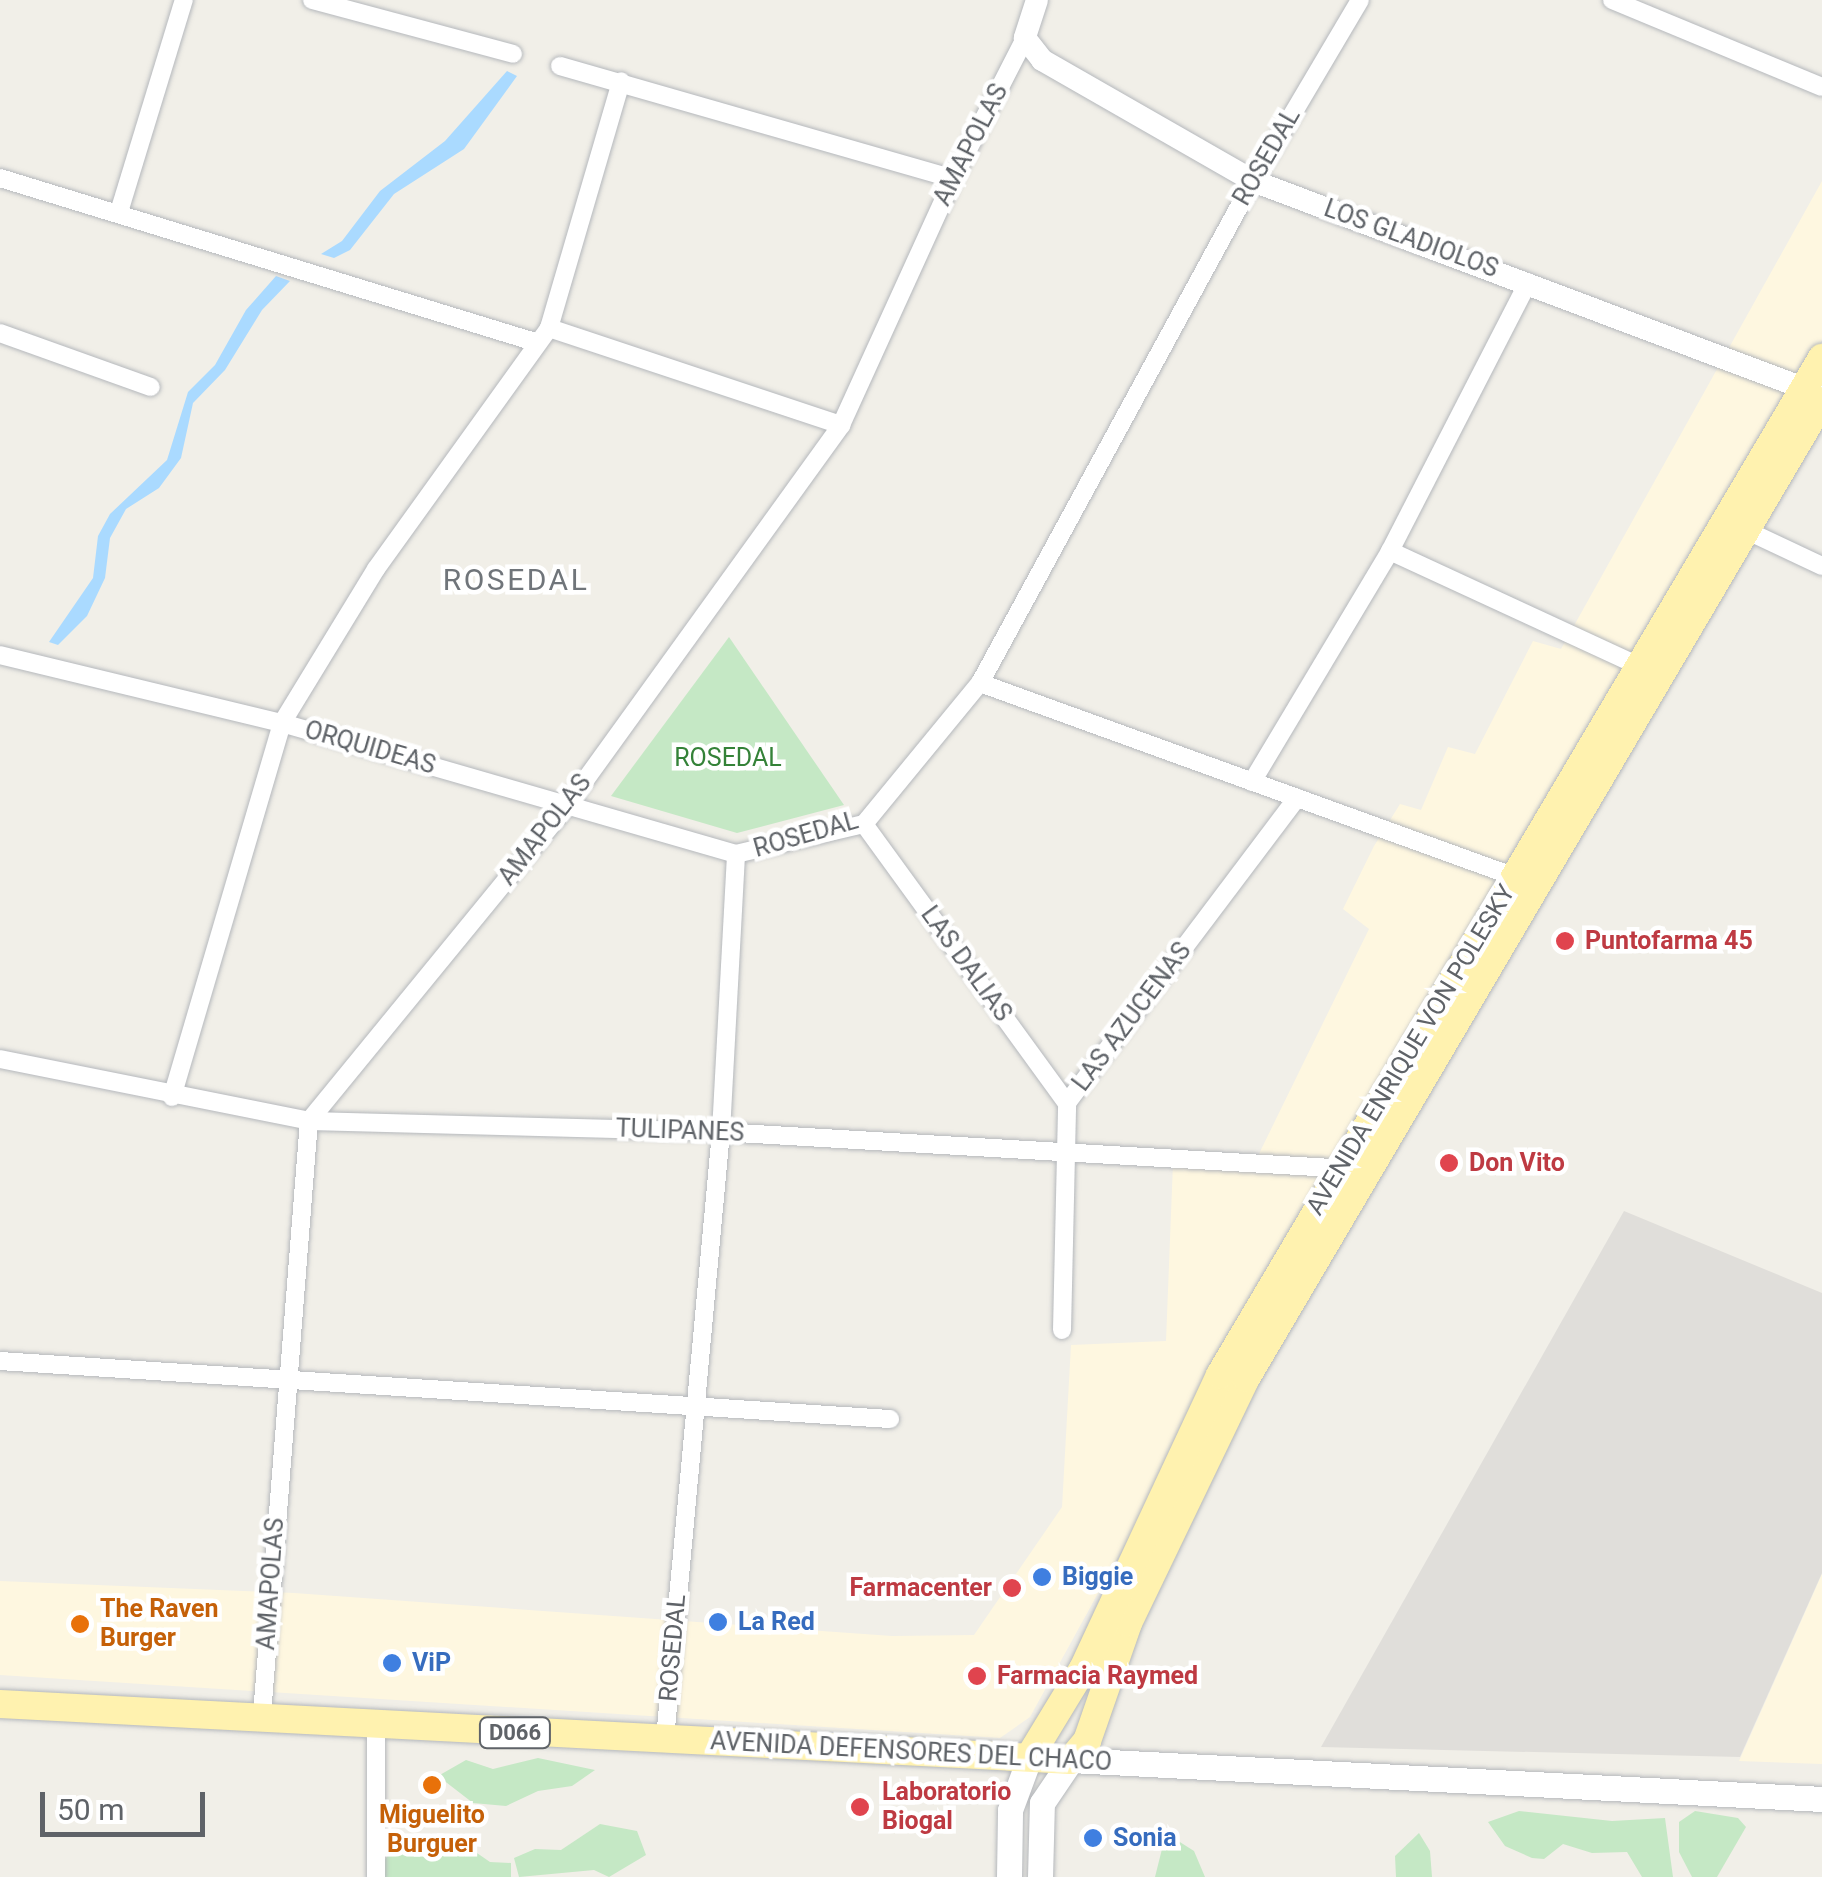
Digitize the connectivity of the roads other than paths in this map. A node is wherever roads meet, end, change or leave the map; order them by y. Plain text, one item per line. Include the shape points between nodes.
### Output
1 (184, 0) edge
2 (312, 0) edge
3 (1037, 0) edge
4 (1360, 0) edge
5 (1612, 0) edge
6 (1026, 38) junction
7 (512, 54) dead end
8 (560, 66) dead end
9 (621, 82) junction
10 (1822, 88) edge
11 (0, 178) edge
12 (952, 179) junction
13 (1253, 180) junction
14 (119, 212) junction
15 (1528, 282) junction
16 (549, 328) junction
17 (0, 333) edge
18 (535, 342) junction
19 (1822, 358) edge
20 (151, 387) dead end
21 (1815, 395) edge
22 (842, 425) junction
23 (1734, 524) junction
24 (1390, 551) junction
25 (1822, 566) edge
26 (0, 655) edge
27 (1649, 670) junction
28 (980, 683) junction
29 (282, 723) junction
30 (1252, 782) junction
31 (1297, 798) junction
32 (568, 804) junction
33 (864, 824) junction
34 (736, 854) junction
35 (1525, 880) junction
36 (0, 1060) edge
37 (172, 1097) junction
38 (1067, 1103) junction
39 (308, 1121) junction
40 (720, 1132) junction
41 (1065, 1151) junction
42 (1353, 1171) junction
43 (1062, 1330) dead end
44 (0, 1361) edge
45 (285, 1383) junction
46 (694, 1410) junction
47 (890, 1419) dead end
48 (0, 1704) edge
49 (262, 1715) junction
50 (376, 1727) junction
51 (665, 1740) junction
52 (1030, 1756) junction
53 (1071, 1760) junction
54 (1822, 1799) edge
55 (376, 1877) edge
56 (1009, 1877) edge
57 (1040, 1877) edge

1 - 14 street
2 - 7 street
3 - 6 street, AMAPOLAS
4 - 13 street, ROSEDAL
5 - 10 street
6 - 12 street, AMAPOLAS
6 - 13 street, LOS GLADIOLOS via 1042,60
8 - 9 street
9 - 12 street
9 - 16 street
11 - 14 street
12 - 22 street, AMAPOLAS
13 - 15 street, LOS GLADIOLOS
13 - 28 street, ROSEDAL
14 - 18 street
15 - 21 street, LOS GLADIOLOS
15 - 24 street
16 - 18 street
16 - 22 street
17 - 20 street
18 - 29 street via 376,568
19 - 21 main road, AVENIDA ENRIQUE VON POLESKY
21 - 23 main road, AVENIDA ENRIQUE VON POLESKY
22 - 32 street, AMAPOLAS
23 - 25 street
23 - 27 main road, AVENIDA ENRIQUE VON POLESKY
24 - 27 street
24 - 30 street
26 - 29 street, ORQUIDEAS
27 - 35 main road, AVENIDA ENRIQUE VON POLESKY
28 - 30 street
28 - 33 street, ROSEDAL
29 - 32 street, ORQUIDEAS
29 - 37 street
30 - 31 street
31 - 35 street
31 - 38 street, LAS AZUCENAS
32 - 34 street, ORQUIDEAS
32 - 39 street, AMAPOLAS
33 - 34 street, ROSEDAL
33 - 38 street, LAS DALIAS
34 - 40 street, ROSEDAL
35 - 42 main road, AVENIDA ENRIQUE VON POLESKY
36 - 37 street, TULIPANES
37 - 39 street, TULIPANES
38 - 41 street, LAS AZUCENAS
39 - 40 street, TULIPANES
39 - 45 street, AMAPOLAS
40 - 41 street, TULIPANES
40 - 46 street, ROSEDAL
41 - 42 street, TULIPANES
41 - 43 street, LAS AZUCENAS
42 - 52 main road, AVENIDA ENRIQUE VON POLESKY via 1220,1375 1083,1669
42 - 53 main road, AVENIDA ENRIQUE VON POLESKY via 1198,1472 1128,1622 1087,1740
44 - 45 street
45 - 46 street
45 - 49 street, AMAPOLAS
46 - 47 street
46 - 51 street, ROSEDAL
48 - 49 main road, AVENIDA DEFENSORES DEL CHACO / D066
49 - 50 main road, AVENIDA DEFENSORES DEL CHACO / D066
50 - 51 main road, AVENIDA DEFENSORES DEL CHACO / D066
50 - 55 street
51 - 52 main road, AVENIDA DEFENSORES DEL CHACO / D066
52 - 53 main road, AVENIDA DEFENSORES DEL CHACO / D066
52 - 56 main road via 1010,1810
53 - 54 main road, AVENIDA DEFENSORES DEL CHACO / D066
53 - 57 main road via 1042,1803

